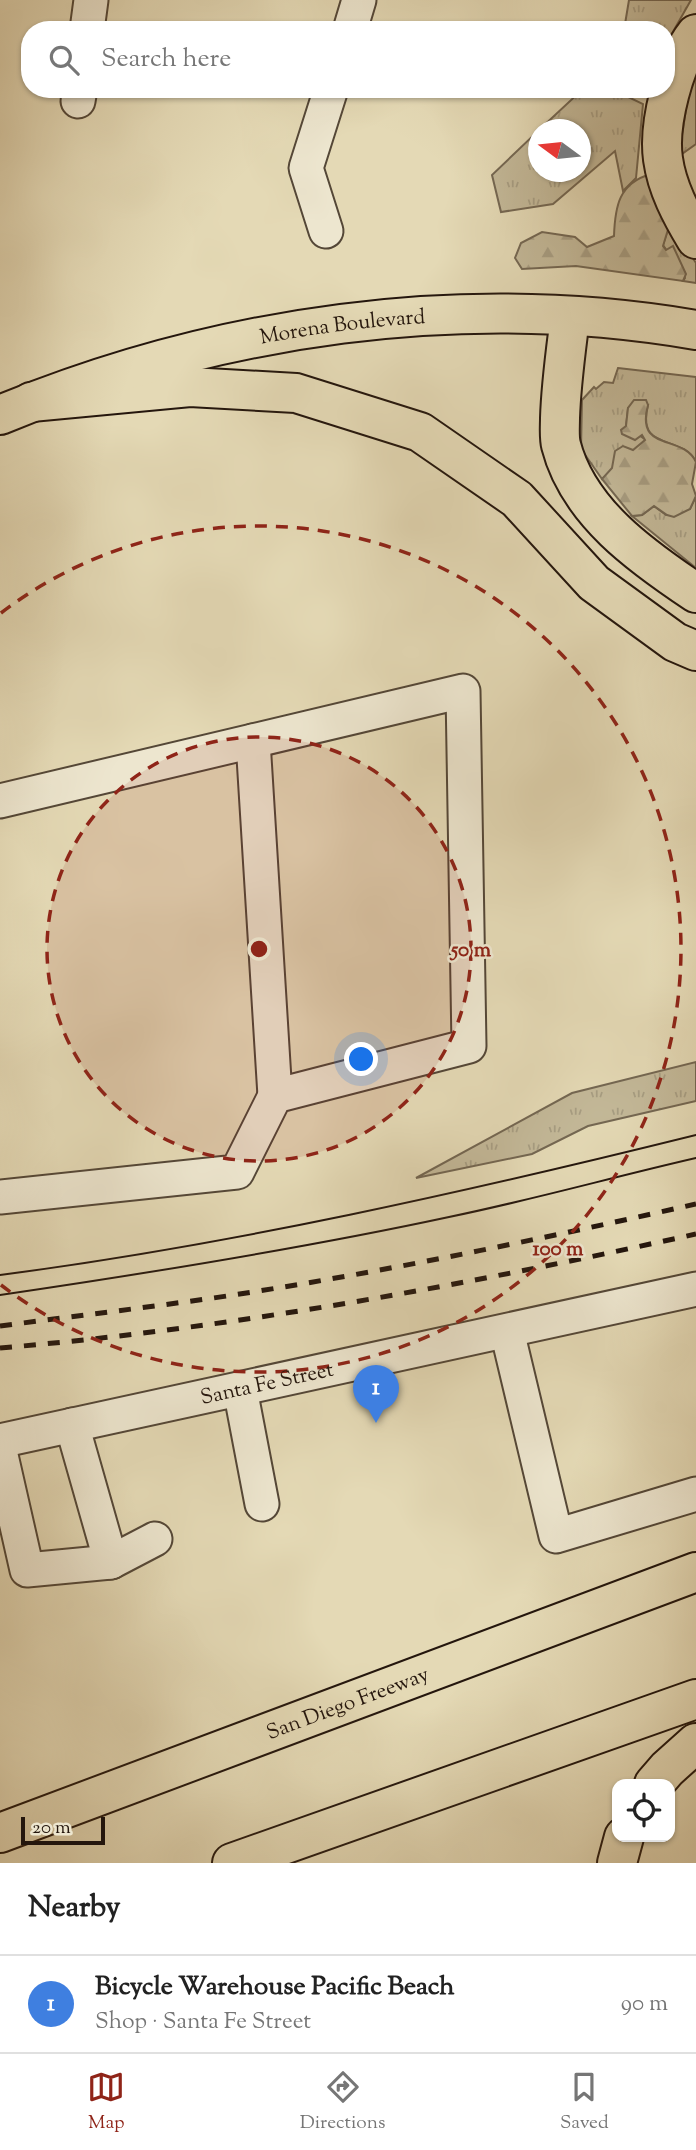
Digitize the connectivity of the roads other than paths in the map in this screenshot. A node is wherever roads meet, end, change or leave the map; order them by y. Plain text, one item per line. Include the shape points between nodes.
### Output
1 (91, 0) edge
2 (359, 0) edge
3 (89, 21) edge
4 (352, 21) edge
5 (696, 34) edge
6 (675, 78) edge
7 (328, 98) edge
8 (669, 98) edge
9 (326, 231) dead end
10 (696, 239) edge
11 (570, 317) junction
12 (696, 330) edge
13 (16, 409) edge
14 (696, 593) edge
15 (696, 651) edge
16 (253, 741) junction
17 (0, 801) edge
18 (275, 1096) junction
19 (0, 1196) edge
20 (696, 1289) edge
21 (507, 1331) junction
22 (240, 1389) junction
23 (72, 1425) junction
24 (0, 1441) edge
25 (0, 1451) edge
26 (696, 1494) edge
27 (262, 1504) dead end
28 (155, 1539) dead end
29 (111, 1562) junction
30 (696, 1572) edge
31 (696, 1699) edge
32 (696, 1743) edge
33 (658, 1779) edge
34 (0, 1833) edge
35 (623, 1842) edge
36 (232, 1863) edge
37 (617, 1863) edge

1 - 3 street
2 - 4 street
5 - 6 main road
7 - 9 street via 306,168
8 - 10 main road via 662,158 677,207
11 - 12 main road, Morena Boulevard
11 - 13 main road, Morena Boulevard via 399,317 305,329 189,352 94,379
11 - 14 main road via 560,443 574,476 595,509 626,541
13 - 15 main road via 190,387 296,393 420,432 517,499 594,583 675,642
16 - 17 street
16 - 18 street
16 - 18 street via 463,691 469,1046
18 - 19 street via 237,1172
20 - 21 street, Santa Fe Street
21 - 22 street, Santa Fe Street
21 - 26 street via 556,1536
22 - 23 street, Santa Fe Street
22 - 27 street
23 - 24 street, Santa Fe Street
23 - 29 street
25 - 29 street via 27,1570
28 - 29 street
30 - 34 main road, San Diego Freeway
31 - 36 main road
32 - 33 main road
35 - 37 main road

